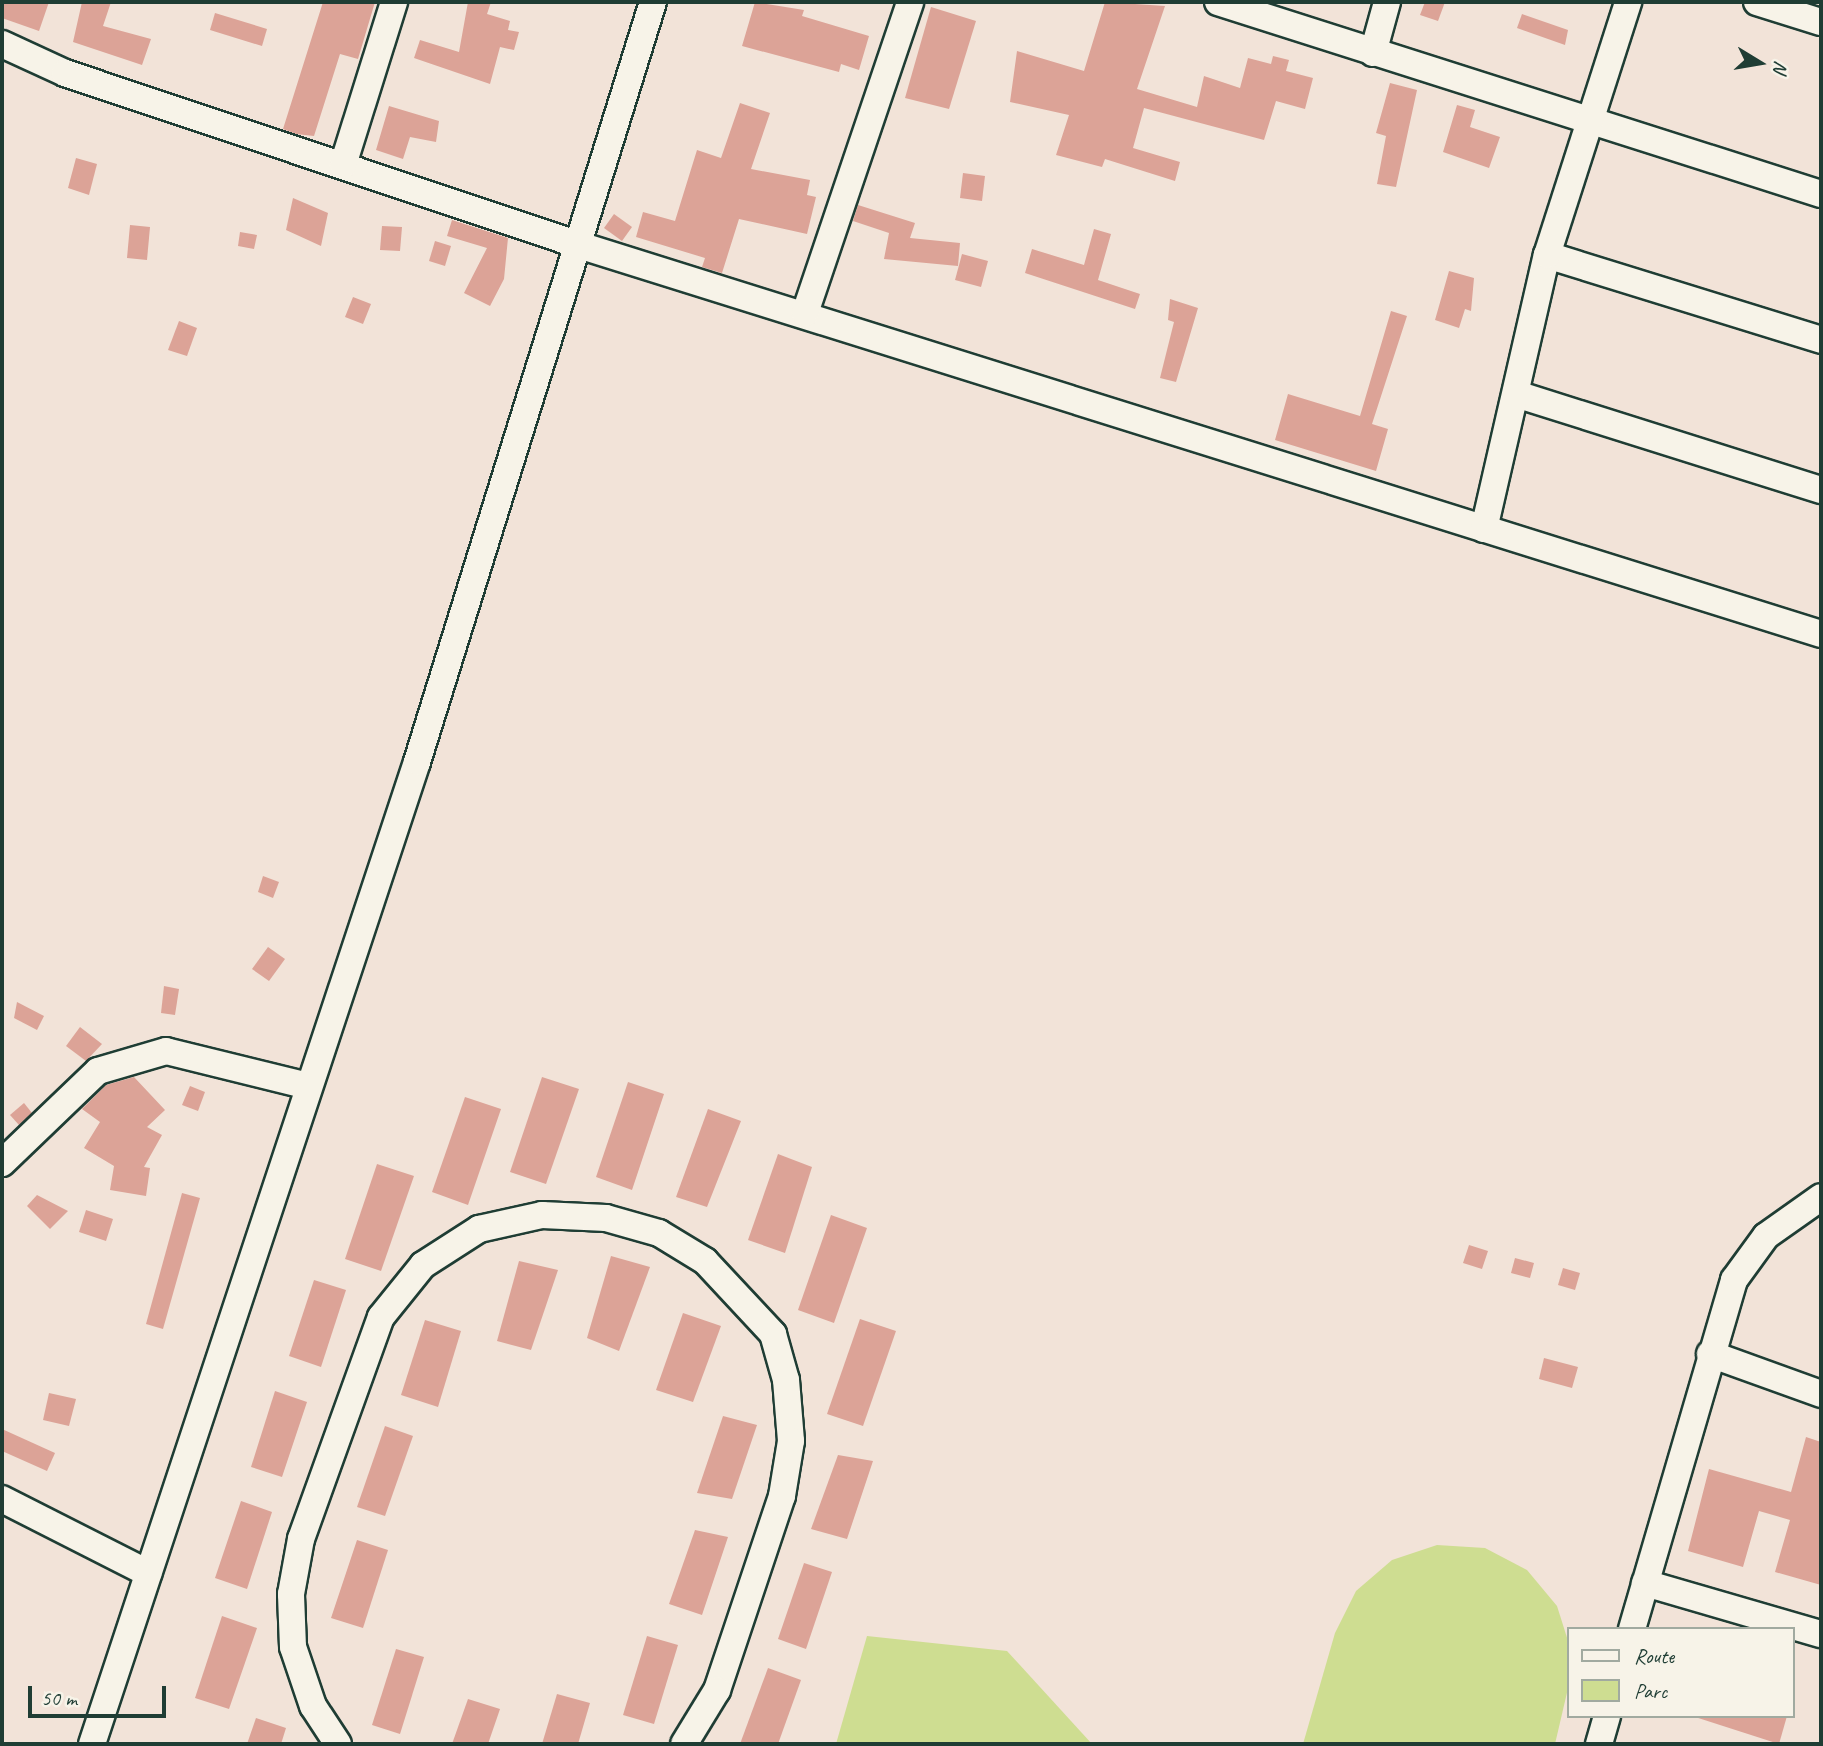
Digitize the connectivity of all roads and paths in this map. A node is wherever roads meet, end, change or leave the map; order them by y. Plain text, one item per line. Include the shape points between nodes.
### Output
1 (394, 2) edge
2 (653, 2) edge
3 (910, 2) edge
4 (1218, 2) edge
5 (1387, 2) edge
6 (1628, 2) edge
7 (1757, 2) edge
8 (1821, 22) edge
9 (2, 44) edge
10 (1373, 53) junction
11 (1591, 124) junction
12 (343, 165) junction
13 (1821, 194) edge
14 (582, 246) junction
15 (1547, 255) junction
16 (805, 313) junction
17 (1821, 340) edge
18 (1516, 394) junction
19 (1821, 490) edge
20 (1484, 528) junction
21 (1821, 634) edge
22 (309, 1086) junction
23 (2, 1163) edge
24 (1821, 1196) edge
25 (1710, 1354) junction
26 (1821, 1394) edge
27 (2, 1499) edge
28 (148, 1573) junction
29 (1645, 1583) junction
30 (1633, 1627) edge
31 (1821, 1634) edge
32 (1606, 1718) edge
33 (92, 1744) edge
34 (338, 1744) edge
35 (684, 1744) edge
36 (1599, 1744) edge

1 - 12 street
2 - 14 street
3 - 16 street
4 - 10 street
5 - 10 street
6 - 11 street
7 - 8 street
9 - 12 street via 65,73
10 - 11 street
11 - 13 street
11 - 15 street
12 - 14 street
14 - 16 street
14 - 22 street
15 - 17 street
15 - 18 street
16 - 20 street
18 - 19 street
18 - 20 street
20 - 21 street
22 - 23 street via 166,1051 98,1072
22 - 28 street
24 - 25 street via 1766,1236 1734,1280
25 - 26 street
25 - 29 street
27 - 28 street
28 - 33 street
29 - 30 street
29 - 31 street
32 - 36 street
34 - 35 street via 313,1706 293,1647 291,1594 301,1539 381,1317 423,1265 467,1236 542,1215 606,1218 659,1233 705,1261 773,1334 786,1380 791,1441 782,1496 718,1690

